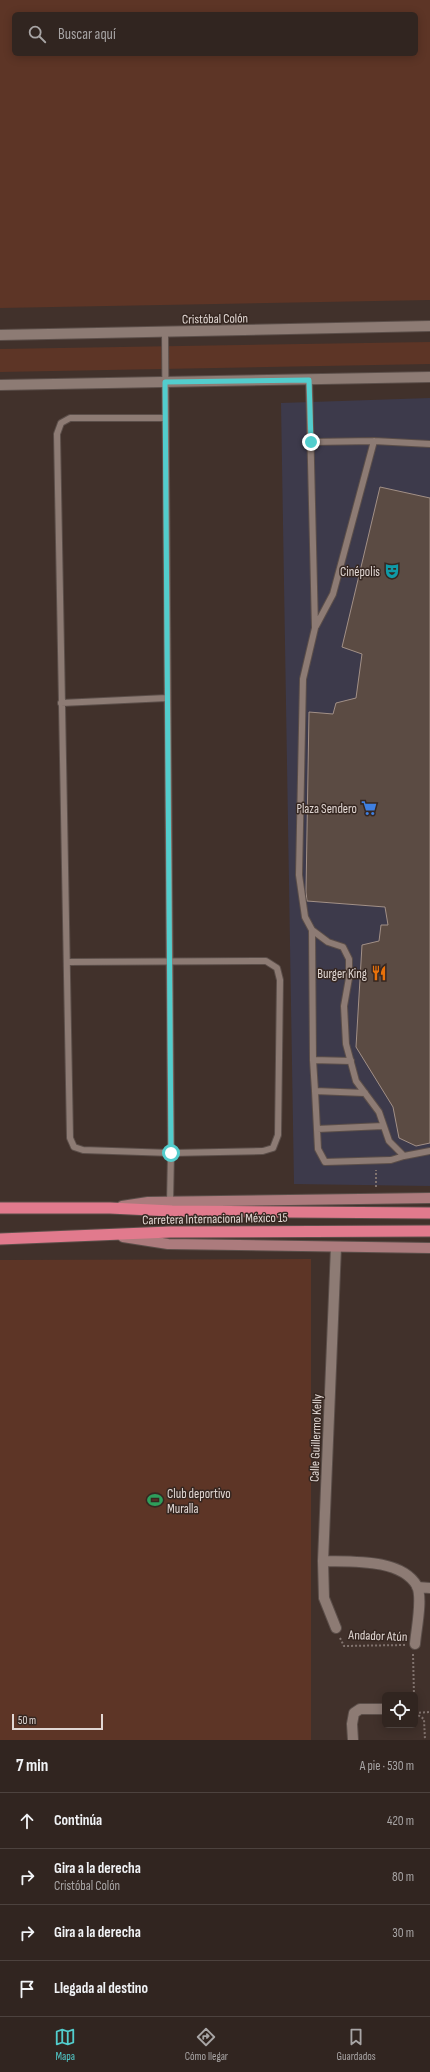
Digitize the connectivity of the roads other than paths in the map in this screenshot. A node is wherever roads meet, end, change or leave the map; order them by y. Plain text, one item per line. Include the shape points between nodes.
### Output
1 (430, 326) edge
2 (165, 332) junction
3 (0, 336) edge
4 (430, 377) edge
5 (309, 380) junction
6 (165, 382) junction
7 (0, 385) edge
8 (165, 418) junction
9 (374, 441) junction
10 (311, 442) junction
11 (430, 444) edge
12 (315, 628) junction
13 (167, 698) junction
14 (61, 703) junction
15 (312, 930) junction
16 (169, 961) junction
17 (66, 962) junction
18 (313, 1060) junction
19 (351, 1062) junction
20 (315, 1091) junction
21 (365, 1093) junction
22 (382, 1126) junction
23 (317, 1129) junction
24 (430, 1151) edge
25 (171, 1153) junction
26 (404, 1156) junction
27 (430, 1198) edge
28 (170, 1202) junction
29 (0, 1208) edge
30 (110, 1208) junction
31 (430, 1213) edge
32 (430, 1231) edge
33 (111, 1235) junction
34 (0, 1239) edge
35 (336, 1247) junction
36 (430, 1248) edge
37 (323, 1561) junction
38 (417, 1587) junction
39 (430, 1588) edge
40 (336, 1628) road end
41 (412, 1647) road end
42 (382, 1709) edge
43 (353, 1740) edge

1 - 2 street, Cristóbal Colón
2 - 3 street, Cristóbal Colón
2 - 6 lane
4 - 5 street
5 - 6 street
5 - 10 lane
6 - 7 street
6 - 8 lane
8 - 13 lane
8 - 14 lane via 70,418 60,423 57,434
9 - 10 lane
9 - 11 lane
9 - 12 lane via 333,594
10 - 12 lane
12 - 15 lane via 303,679 299,875 305,917
13 - 14 lane
13 - 16 lane
14 - 17 lane
15 - 18 lane
15 - 19 lane via 328,942 343,947 349,959 349,978 344,1006 346,1044
16 - 17 lane
16 - 25 lane
16 - 25 lane via 266,961 277,968 280,980 278,1135 273,1148 263,1151
17 - 25 lane via 70,1138 74,1146 83,1150
18 - 19 lane
18 - 20 lane
19 - 21 lane via 356,1081
20 - 21 lane
20 - 23 lane
21 - 22 lane via 379,1112
22 - 23 lane
22 - 26 lane via 389,1141
23 - 26 lane via 318,1149 325,1162 391,1160
24 - 26 lane
25 - 28 lane
27 - 28 main road
28 - 30 main road via 148,1202
29 - 30 highway, Carretera Internacional México 15
30 - 31 highway, Carretera Internacional México 15 via 172,1211
32 - 33 highway, Carretera Internacional México 15 via 323,1230
33 - 34 highway, Carretera Internacional México 15
33 - 35 main road via 168,1244
35 - 36 main road
35 - 37 street, Calle Guillermo Kelly
37 - 38 street via 369,1562 391,1568 405,1573
37 - 40 street, Calle Guillermo Kelly via 324,1598
38 - 39 street
38 - 41 street via 419,1605
42 - 43 street via 360,1709 354,1713

